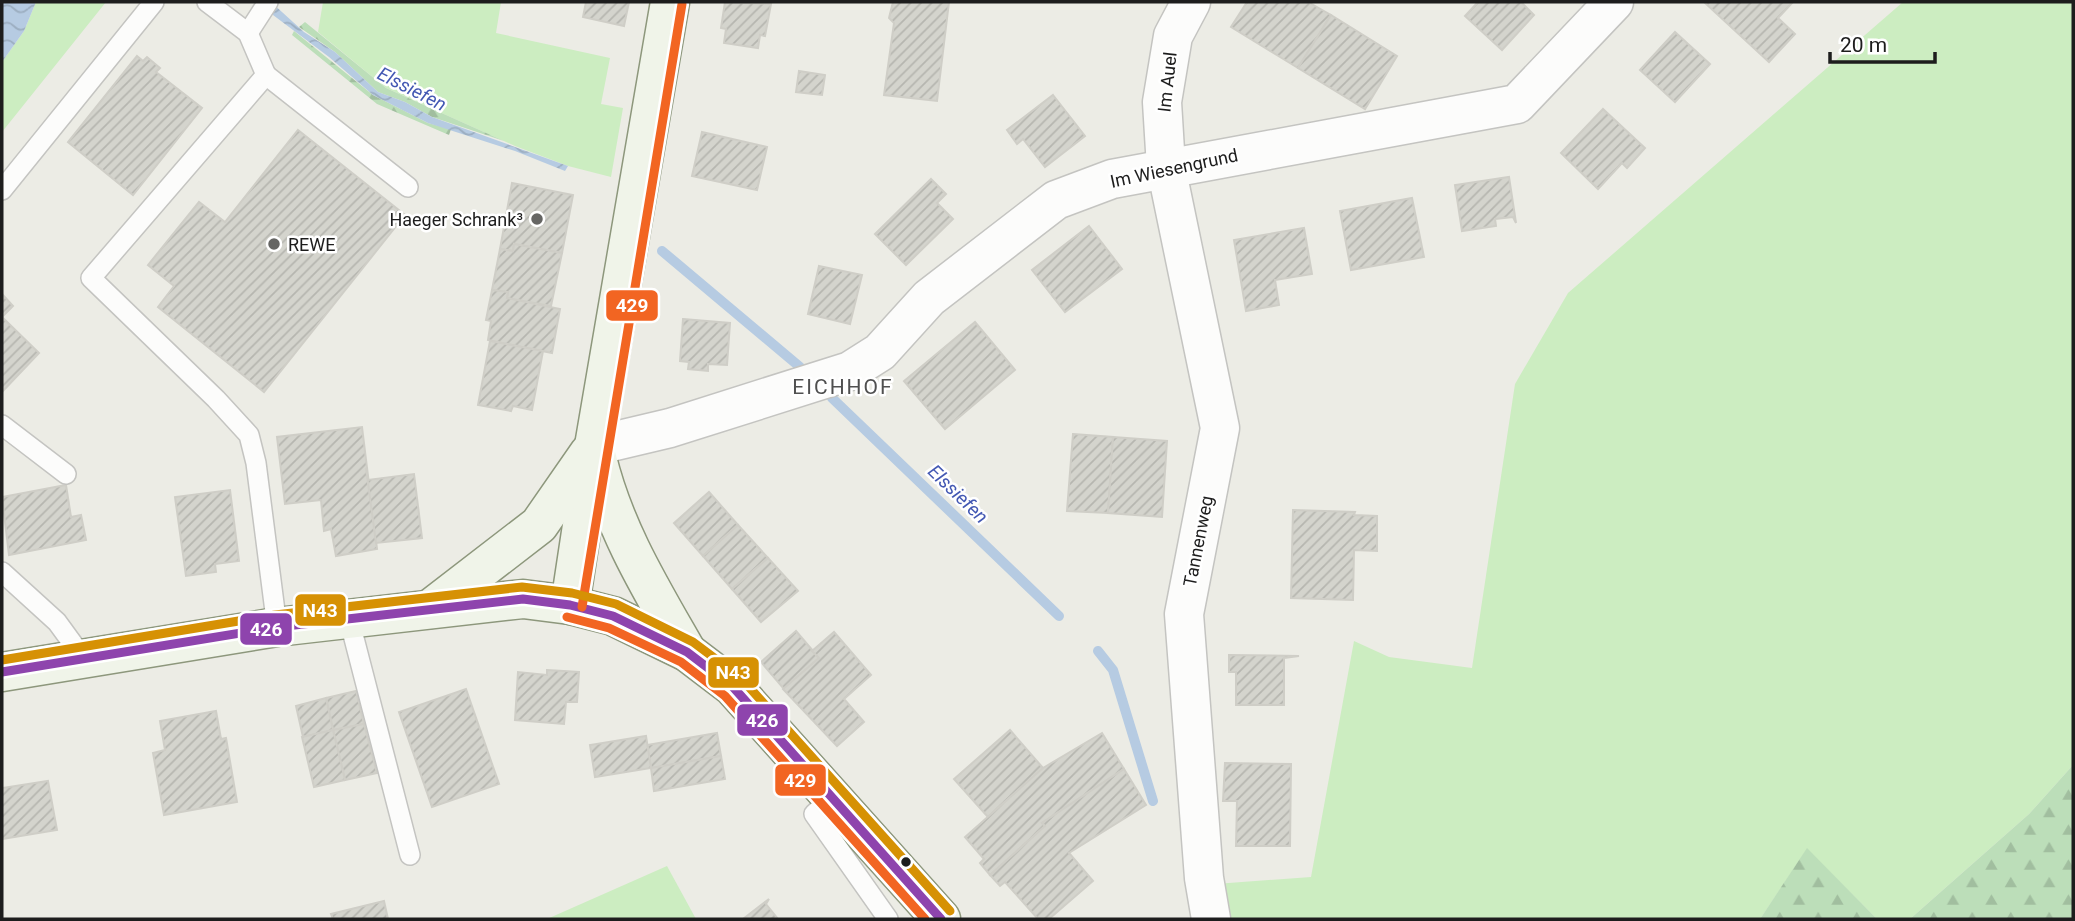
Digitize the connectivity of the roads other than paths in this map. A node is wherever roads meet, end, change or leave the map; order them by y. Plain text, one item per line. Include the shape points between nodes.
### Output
1 (154, 2) edge
2 (207, 2) edge
3 (670, 2) edge
4 (1191, 2) edge
5 (1614, 2) edge
6 (265, 7) edge
7 (247, 33) junction
8 (266, 75) junction
9 (1167, 167) junction
10 (408, 187) dead end
11 (2, 190) edge
12 (2, 425) edge
13 (594, 446) junction
14 (66, 474) dead end
15 (2, 572) edge
16 (570, 605) junction
17 (430, 610) junction
18 (349, 619) junction
19 (277, 627) junction
20 (687, 652) junction
21 (84, 659) junction
22 (2, 672) edge
23 (834, 796) junction
24 (410, 855) dead end
25 (888, 919) edge
26 (941, 919) edge
27 (1211, 919) edge

1 - 11 lane
2 - 7 lane
3 - 13 main road
4 - 9 street, Im Auel via 1172,36 1162,102
5 - 9 street, Im Wiesengrund via 1517,104
6 - 7 lane
7 - 8 lane
8 - 10 lane
8 - 19 lane via 90,278 249,435
9 - 13 street, Im Wiesengrund via 1112,179 1056,200 929,298 880,352 850,371 670,428
9 - 27 street, Tannenweg via 1220,428 1184,614
12 - 14 lane
13 - 16 main road
13 - 17 main road via 539,525
13 - 20 main road via 624,542
15 - 21 lane via 57,622
16 - 17 main road via 523,599
16 - 20 main road via 614,615
17 - 18 main road
18 - 19 main road
18 - 24 lane
19 - 21 main road
20 - 23 main road via 733,687
21 - 22 main road
23 - 25 lane via 814,814
23 - 26 main road

